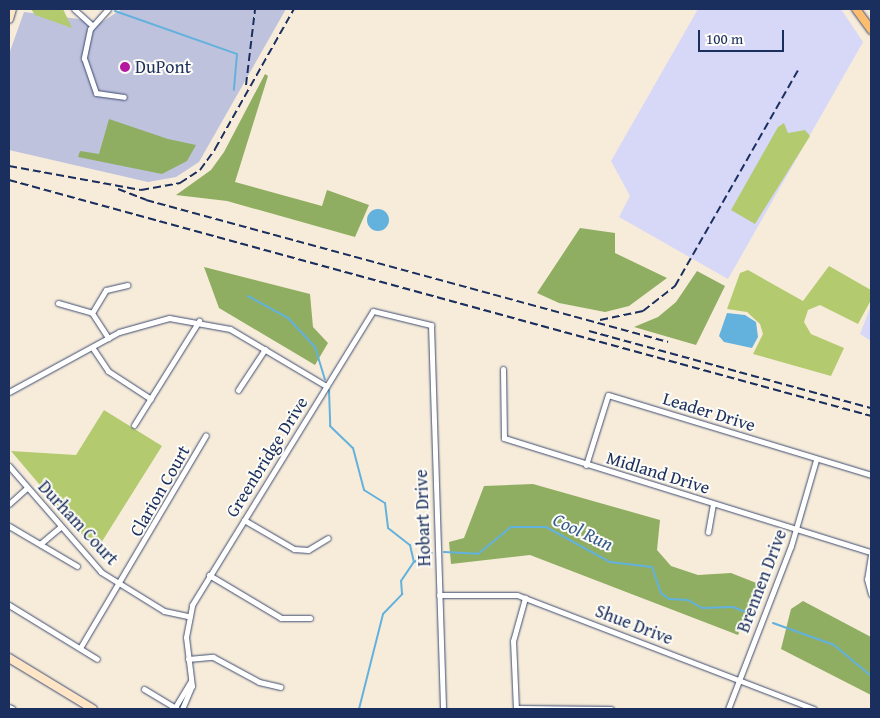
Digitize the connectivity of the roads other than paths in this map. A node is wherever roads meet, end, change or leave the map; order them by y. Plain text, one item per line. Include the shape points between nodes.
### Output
1 (12, 9) edge
2 (74, 9) edge
3 (108, 9) edge
4 (856, 9) edge
5 (9, 19) edge
6 (92, 24) junction
7 (871, 30) edge
8 (124, 97) dead end
9 (127, 285) dead end
10 (58, 303) dead end
11 (92, 313) junction
12 (199, 321) junction
13 (431, 325) joint
14 (108, 338) junction
15 (92, 347) junction
16 (265, 348) junction
17 (503, 368) dead end
18 (326, 386) junction
19 (238, 390) dead end
20 (9, 392) edge
21 (151, 399) junction
22 (134, 425) dead end
23 (206, 436) dead end
24 (816, 460) junction
25 (586, 464) junction
26 (9, 466) edge
27 (871, 475) edge
28 (27, 488) junction
29 (9, 504) edge
30 (713, 504) junction
31 (244, 520) junction
32 (9, 526) edge
33 (60, 527) junction
34 (796, 531) junction
35 (708, 532) dead end
36 (328, 538) dead end
37 (40, 544) junction
38 (871, 554) edge
39 (77, 566) dead end
40 (209, 575) junction
41 (121, 585) junction
42 (871, 594) edge
43 (440, 595) junction
44 (525, 598) junction
45 (9, 605) edge
46 (187, 616) junction
47 (310, 618) dead end
48 (80, 648) junction
49 (9, 658) edge
50 (98, 658) dead end
51 (188, 658) junction
52 (192, 678) junction
53 (739, 680) junction
54 (280, 687) dead end
55 (144, 689) dead end
56 (9, 707) edge
57 (13, 709) edge
58 (93, 709) edge
59 (175, 709) edge
60 (182, 709) edge
61 (444, 709) edge
62 (516, 709) edge
63 (612, 709) edge
64 (728, 709) edge
65 (814, 709) edge

1 - 5 street
2 - 6 street
3 - 6 street
4 - 7 main road
6 - 8 street via 84,58 96,93
9 - 11 street via 106,290
10 - 11 street
11 - 14 street
12 - 14 street via 158,319
12 - 16 street via 230,329
12 - 21 street
13 - 18 street, Greenbridge Drive via 373,311
13 - 43 street, Hobart Drive
14 - 15 street
15 - 20 street
15 - 21 street via 108,371
16 - 18 street
16 - 19 street
17 - 25 street, Midland Drive via 504,438
18 - 31 street, Greenbridge Drive
21 - 22 street
23 - 41 street, Clarion Court
24 - 25 street, Leader Drive via 608,395
24 - 27 street, Leader Drive
24 - 34 street, Brennen Drive
25 - 30 street, Midland Drive
26 - 28 street, Durham Court
28 - 29 street
28 - 33 street, Durham Court
30 - 34 street, Midland Drive
30 - 35 street
31 - 36 street via 294,549 308,550
31 - 40 street, Greenbridge Drive
32 - 37 street
33 - 37 street
33 - 41 street, Durham Court via 94,565
34 - 38 street, Midland Drive
34 - 53 street, Brennen Drive
37 - 39 street
38 - 42 street via 867,579
40 - 46 street, Greenbridge Drive
40 - 47 street via 281,618
41 - 46 street, Durham Court via 164,610
41 - 48 street, Clarion Court
43 - 44 street, Shue Drive via 503,592
43 - 61 street, Hobart Drive
44 - 53 street, Shue Drive
44 - 62 street via 513,641
45 - 48 street
46 - 51 street, Greenbridge Drive
48 - 50 street
49 - 58 street
51 - 52 street, Greenbridge Drive
51 - 54 street via 213,657 259,682
52 - 59 street
52 - 60 street, Greenbridge Drive via 190,697
53 - 64 street, Brennen Drive
53 - 65 street, Shue Drive
55 - 59 street
56 - 57 street
62 - 63 street via 592,706

